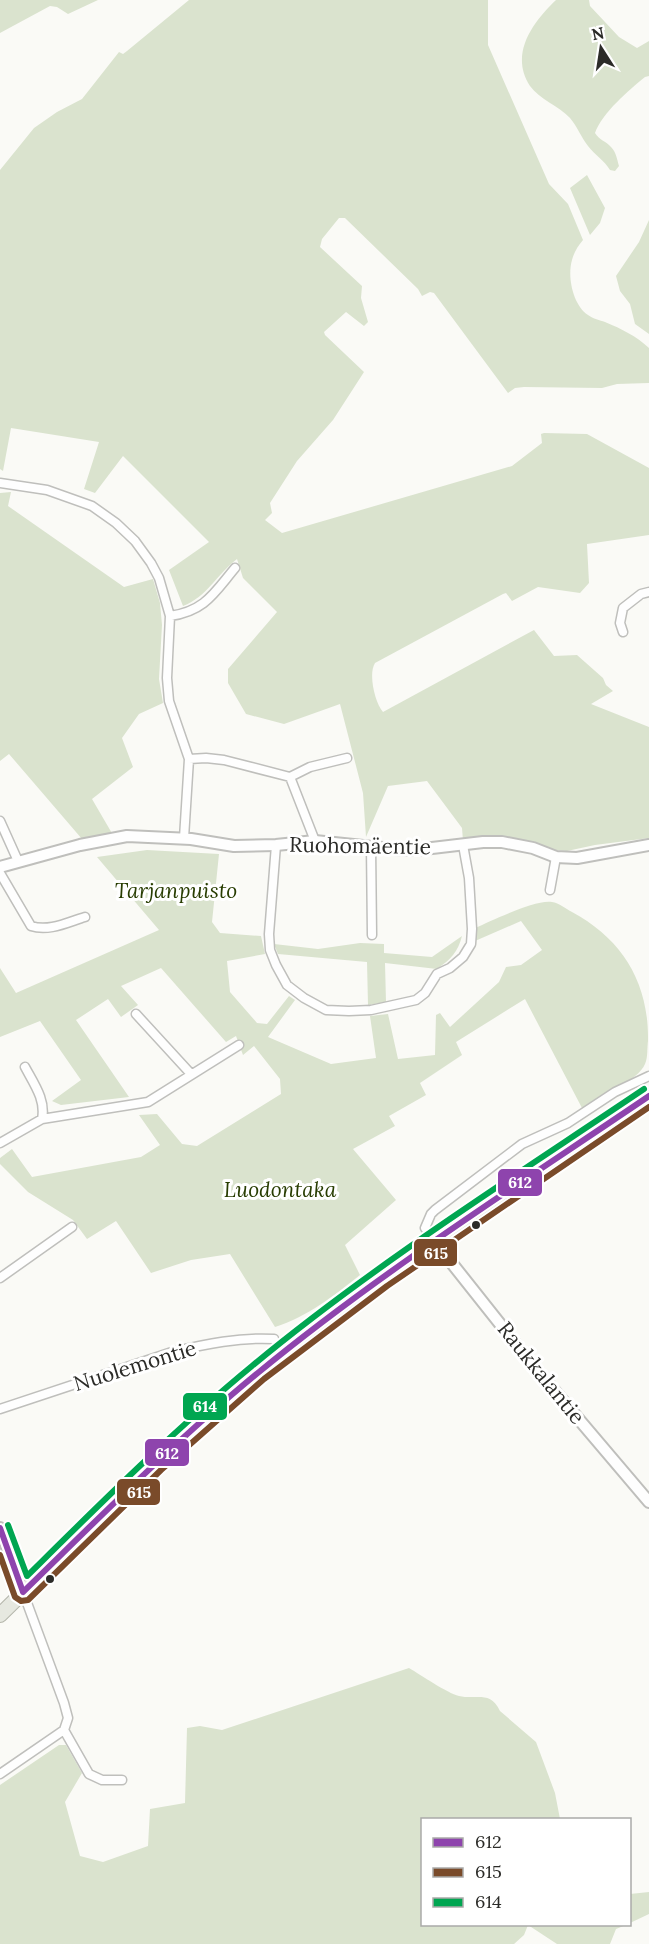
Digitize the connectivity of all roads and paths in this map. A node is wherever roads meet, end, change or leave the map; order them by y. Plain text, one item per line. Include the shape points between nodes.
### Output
1 (0, 483) edge
2 (235, 568) dead end
3 (649, 592) edge
4 (170, 616) junction
5 (623, 632) dead end
6 (347, 758) dead end
7 (189, 759) junction
8 (290, 777) junction
9 (0, 821) edge
10 (184, 838) junction
11 (315, 841) junction
12 (276, 845) junction
13 (649, 845) edge
14 (371, 846) junction
15 (463, 846) junction
16 (556, 857) junction
17 (18, 861) junction
18 (0, 867) edge
19 (0, 873) edge
20 (550, 890) dead end
21 (85, 917) dead end
22 (372, 935) dead end
23 (136, 1014) dead end
24 (239, 1045) dead end
25 (25, 1067) dead end
26 (191, 1074) junction
27 (649, 1076) edge
28 (649, 1096) edge
29 (42, 1119) junction
30 (0, 1143) edge
31 (72, 1227) dead end
32 (435, 1242) junction
33 (0, 1278) edge
34 (274, 1340) dead end
35 (0, 1409) edge
36 (649, 1502) edge
37 (0, 1528) edge
38 (23, 1592) junction
39 (0, 1615) edge
40 (64, 1730) junction
41 (0, 1774) edge
42 (122, 1780) dead end

1 - 4 street via 70,497 116,523 152,563
2 - 4 street via 197,609
3 - 5 street via 622,608
4 - 7 street via 169,701
6 - 8 street via 310,767
7 - 8 street via 224,760
7 - 10 street
8 - 11 street
9 - 17 street
10 - 12 street, Ruohomäentie via 234,846
10 - 17 street, Ruohomäentie via 127,836
11 - 12 street, Ruohomäentie
11 - 14 street, Ruohomäentie
12 - 15 street via 269,934 276,965 287,985 304,998 326,1010 349,1011 416,1000 438,974 463,957 471,944 472,929
13 - 16 street, Ruohomäentie via 577,858
14 - 15 street, Ruohomäentie via 415,850
14 - 22 street
15 - 16 street, Ruohomäentie via 502,842
16 - 20 street
17 - 18 street, Ruohomäentie
19 - 21 street via 31,926 48,928
23 - 26 street
24 - 26 street
25 - 29 street via 41,1099
26 - 29 street via 148,1102
27 - 32 street via 615,1092 568,1123 522,1144 467,1184 430,1214 425,1228
28 - 32 highway
29 - 30 street
31 - 33 street
32 - 36 street, Raukkalantie
32 - 38 highway via 294,1344 226,1399
34 - 35 street, Nuolemontie via 201,1345
37 - 38 street
38 - 39 highway
38 - 40 street via 64,1703 68,1718
40 - 41 street
40 - 42 street via 89,1774 102,1780

